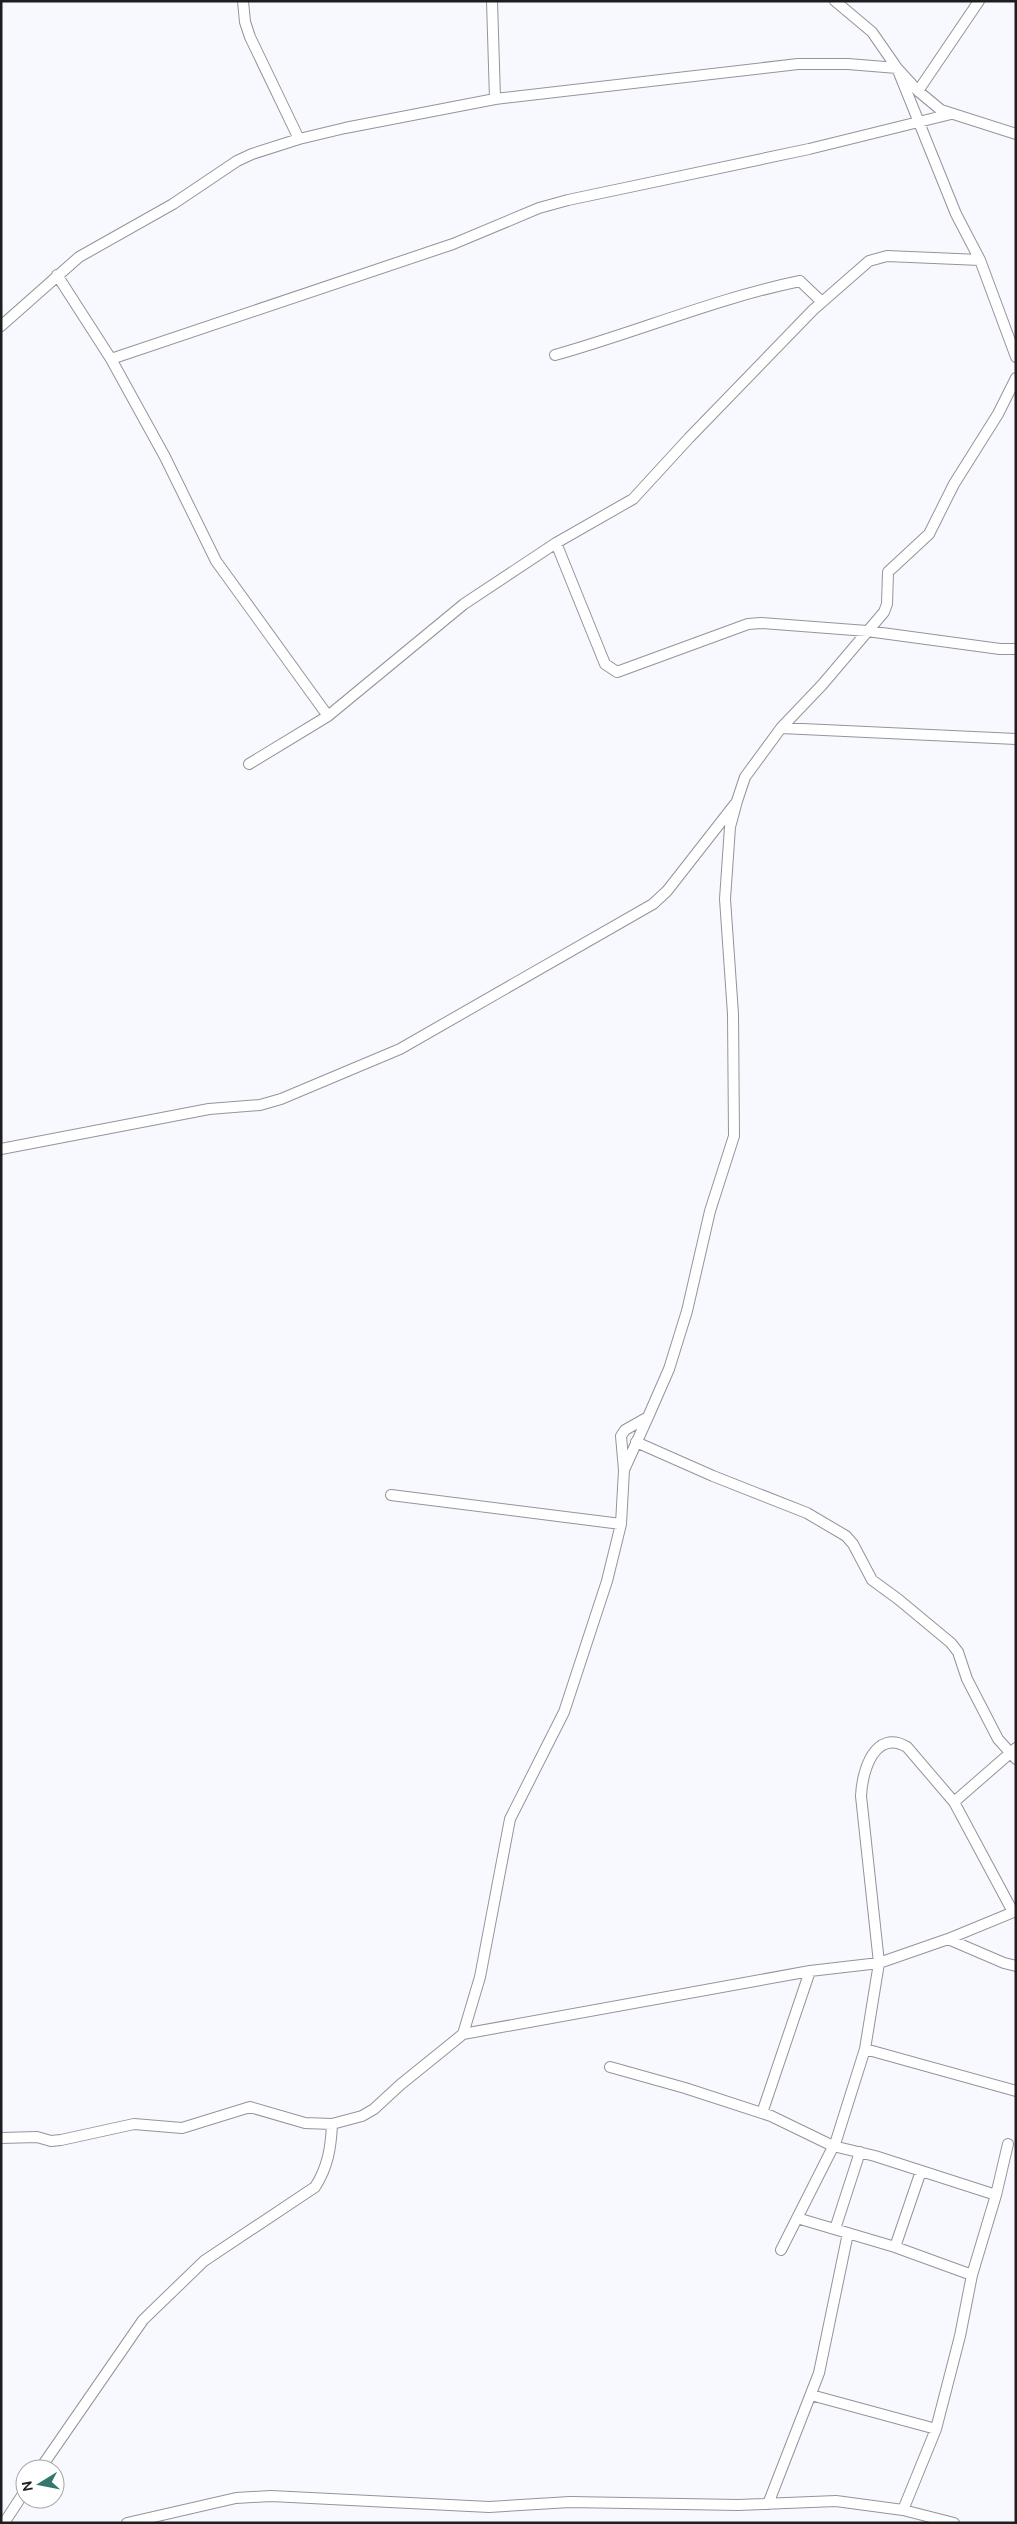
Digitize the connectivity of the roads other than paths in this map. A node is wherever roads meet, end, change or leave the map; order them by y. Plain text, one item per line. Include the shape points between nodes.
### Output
1 (243, 1) edge
2 (492, 1) edge
3 (835, 1) edge
4 (979, 1) edge
5 (897, 68) junction
6 (918, 91) junction
7 (495, 99) junction
8 (951, 114) junction
9 (918, 123) junction
10 (1016, 134) edge
11 (299, 139) junction
12 (980, 260) junction
13 (57, 275) junction
14 (822, 302) junction
15 (1, 326) edge
16 (555, 355) dead end
17 (1016, 357) edge
18 (111, 359) junction
19 (1016, 378) edge
20 (556, 543) junction
21 (868, 631) junction
22 (1016, 649) edge
23 (328, 716) junction
24 (781, 728) junction
25 (1016, 739) edge
26 (249, 764) dead end
27 (737, 801) junction
28 (1, 1150) edge
29 (648, 1417) junction
30 (636, 1442) junction
31 (624, 1470) junction
32 (391, 1495) dead end
33 (621, 1524) junction
34 (1014, 1753) edge
35 (954, 1802) junction
36 (1015, 1911) edge
37 (948, 1939) junction
38 (879, 1963) junction
39 (1016, 1966) edge
40 (810, 1971) junction
41 (462, 2034) junction
42 (865, 2049) junction
43 (610, 2067) dead end
44 (1016, 2091) edge
45 (762, 2113) junction
46 (332, 2124) junction
47 (1, 2138) edge
48 (1008, 2144) dead end
49 (833, 2146) junction
50 (860, 2152) junction
51 (921, 2171) junction
52 (996, 2195) junction
53 (797, 2218) junction
54 (835, 2229) junction
55 (848, 2233) junction
56 (896, 2247) junction
57 (781, 2250) dead end
58 (972, 2275) junction
59 (811, 2395) junction
60 (936, 2429) junction
61 (47, 2459) edge
62 (768, 2504) junction
63 (15, 2507) edge
64 (903, 2510) junction
65 (936, 2521) edge
66 (4, 2523) edge
67 (127, 2523) edge
68 (954, 2523) edge

1 - 11 street via 250,37
2 - 7 street
3 - 5 street via 872,32
4 - 6 street
5 - 6 street
5 - 7 street via 798,64
5 - 9 street
6 - 8 street
7 - 11 street
8 - 9 street
8 - 10 street
9 - 12 street via 956,214
9 - 18 street via 539,208 453,244
11 - 13 street via 237,161 173,204 79,257
12 - 14 street via 887,256 869,261
12 - 17 street
13 - 15 street
13 - 18 street
14 - 16 street via 800,281 767,288
14 - 20 street via 633,499
18 - 23 street via 216,560
19 - 21 street via 998,414 954,484 929,534 888,572 887,604
20 - 21 street via 605,664 616,672 748,624
20 - 23 street via 464,604
21 - 22 street
21 - 24 street
23 - 26 street
24 - 25 street
24 - 27 street via 745,777
27 - 28 street via 667,891 653,904 400,1049 260,1105 209,1109
27 - 29 street via 730,826 725,899 736,1127 710,1211 669,1369
29 - 30 street
29 - 31 street via 625,1430 621,1436
30 - 31 street
30 - 34 street via 807,1513 846,1536 872,1580 958,1652 967,1678 998,1739
31 - 33 street
32 - 33 street
33 - 41 street via 607,1581 564,1712 510,1819 480,1977
34 - 35 street
35 - 36 street
35 - 38 street via 907,1747 900,1743 883,1743 873,1751 861,1784 861,1796
36 - 37 street
37 - 38 street
37 - 39 street
38 - 40 street
38 - 42 street
40 - 41 street
40 - 45 street
41 - 46 street via 374,2109 362,2116
42 - 44 street
42 - 49 street
43 - 45 street
45 - 49 street
46 - 47 street via 305,2122 250,2107 176,2129 143,2123 61,2140
46 - 61 street via 325,2172 315,2187 204,2260 143,2320
48 - 52 street
49 - 50 street
49 - 53 street
50 - 51 street
50 - 54 street
51 - 52 street
51 - 56 street
52 - 58 street
53 - 54 street
53 - 57 street
54 - 55 street
55 - 56 street
55 - 59 street via 819,2373
56 - 58 street
58 - 60 street
59 - 60 street
59 - 62 street
60 - 64 street
62 - 64 street via 836,2501
62 - 67 street via 570,2502 489,2507 272,2496 236,2498
63 - 66 street
64 - 65 street
65 - 68 street

